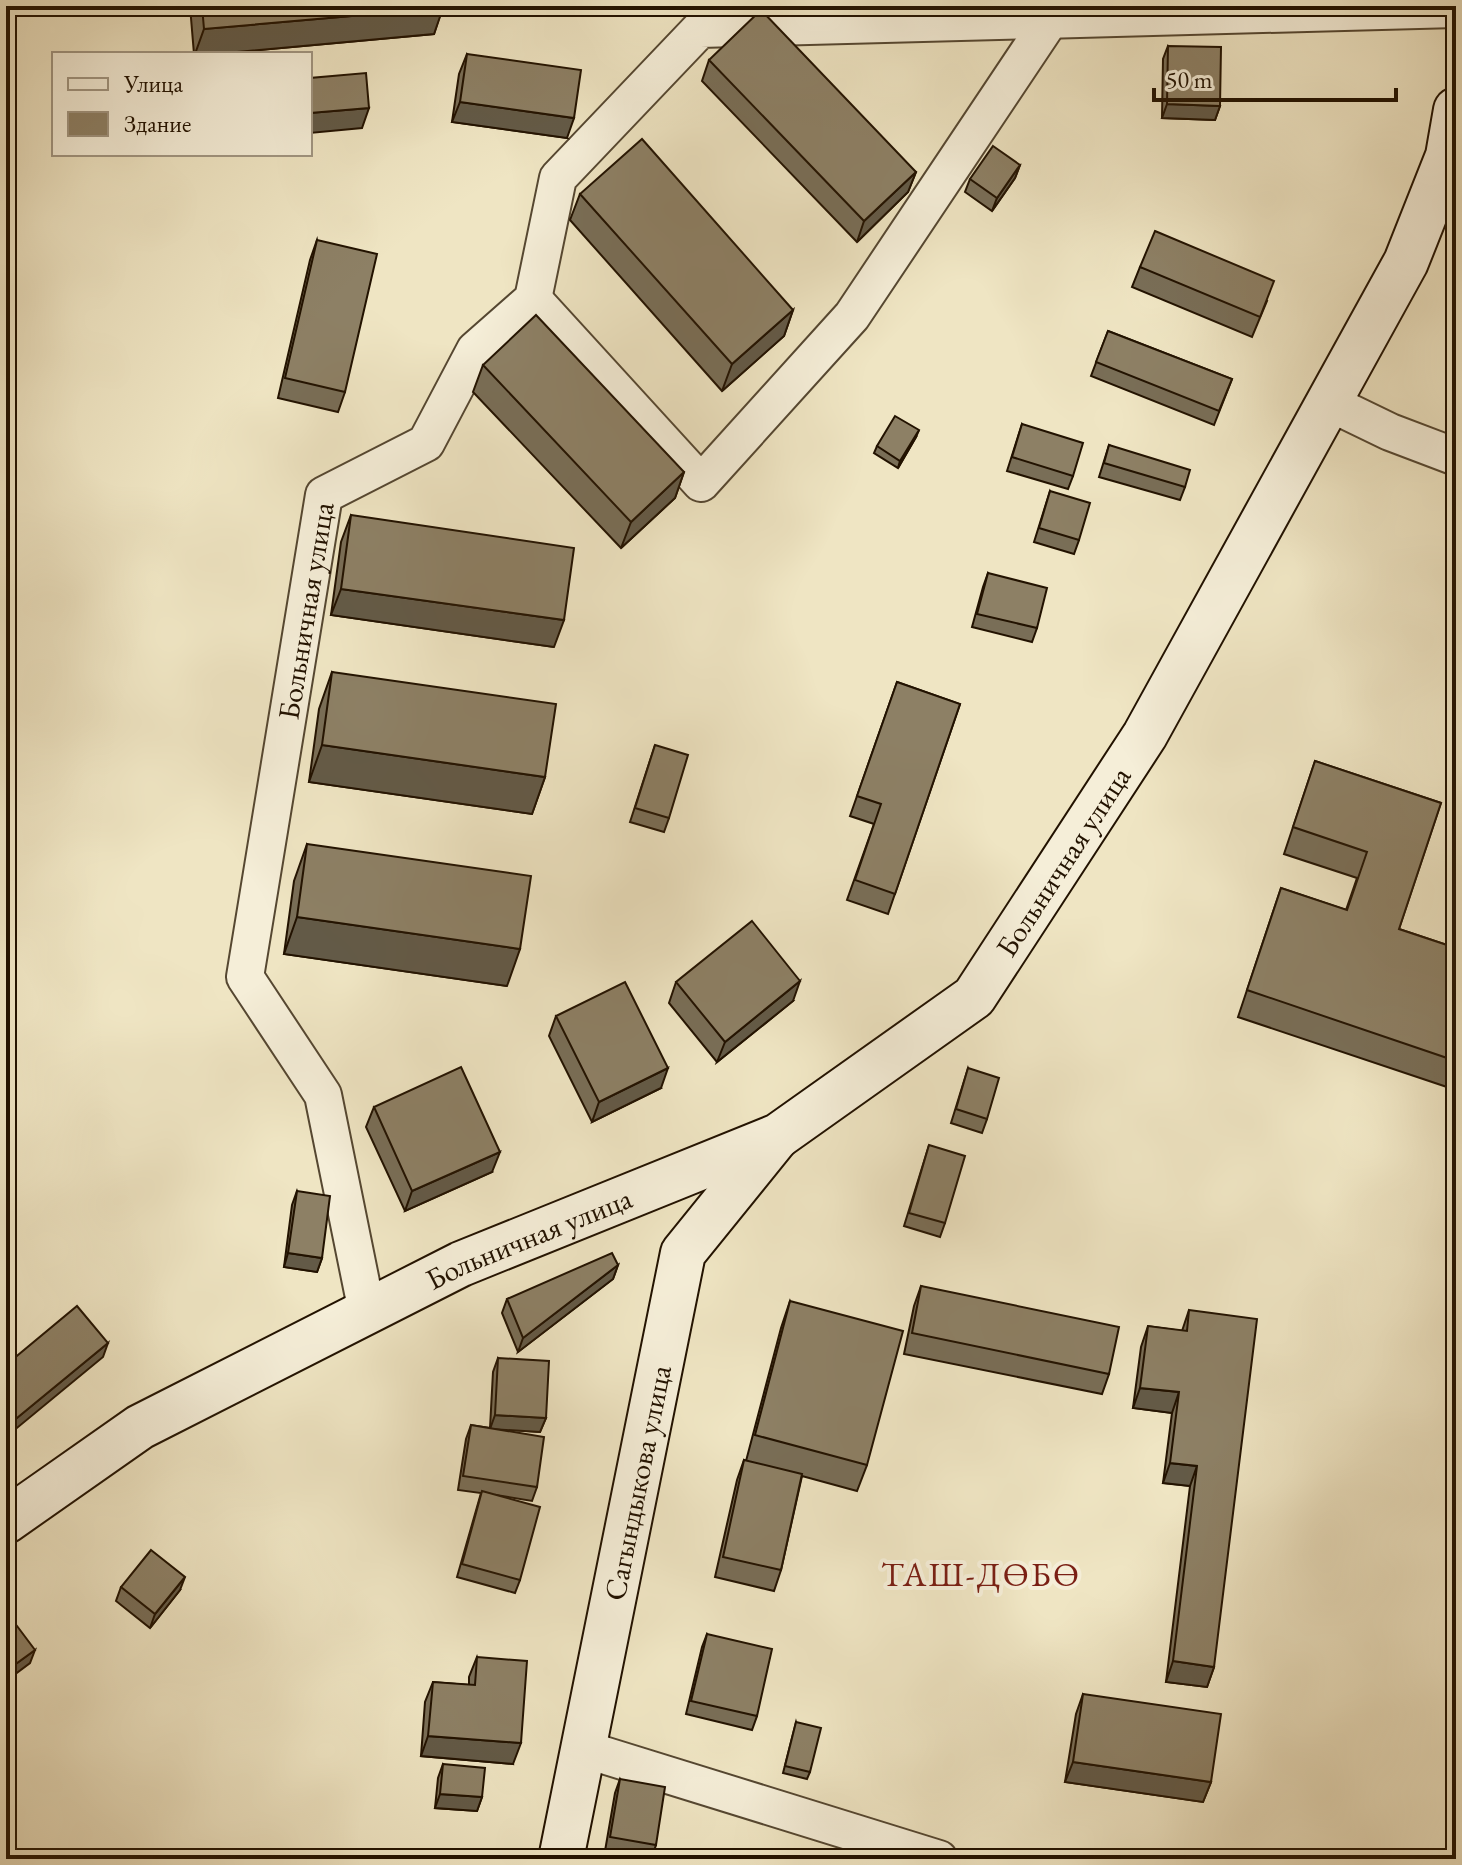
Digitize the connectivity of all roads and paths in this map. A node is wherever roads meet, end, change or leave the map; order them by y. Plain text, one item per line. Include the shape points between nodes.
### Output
1 (1456, 9) edge
2 (1050, 20) junction
3 (1456, 110) edge
4 (533, 299) junction
5 (1328, 402) junction
6 (1456, 457) edge
7 (778, 1136) junction
8 (367, 1312) junction
9 (6, 1521) edge
10 (584, 1749) junction
11 (561, 1859) edge
12 (939, 1859) edge

1 - 2 street
2 - 4 street via 700,29 558,178
2 - 4 street via 852,316 701,483
3 - 5 street, Больничная улица via 1448,156 1406,262
4 - 8 street, Больничная улица via 475,350 426,443 324,495 245,977 323,1095
5 - 6 street
5 - 7 street, Больничная улица via 1145,735 974,997
7 - 8 street, Больничная улица via 461,1264
7 - 10 street, Сагындыкова улица via 683,1253
8 - 9 street, Больничная улица via 140,1427
10 - 11 street, Сагындыкова улица
10 - 12 street

